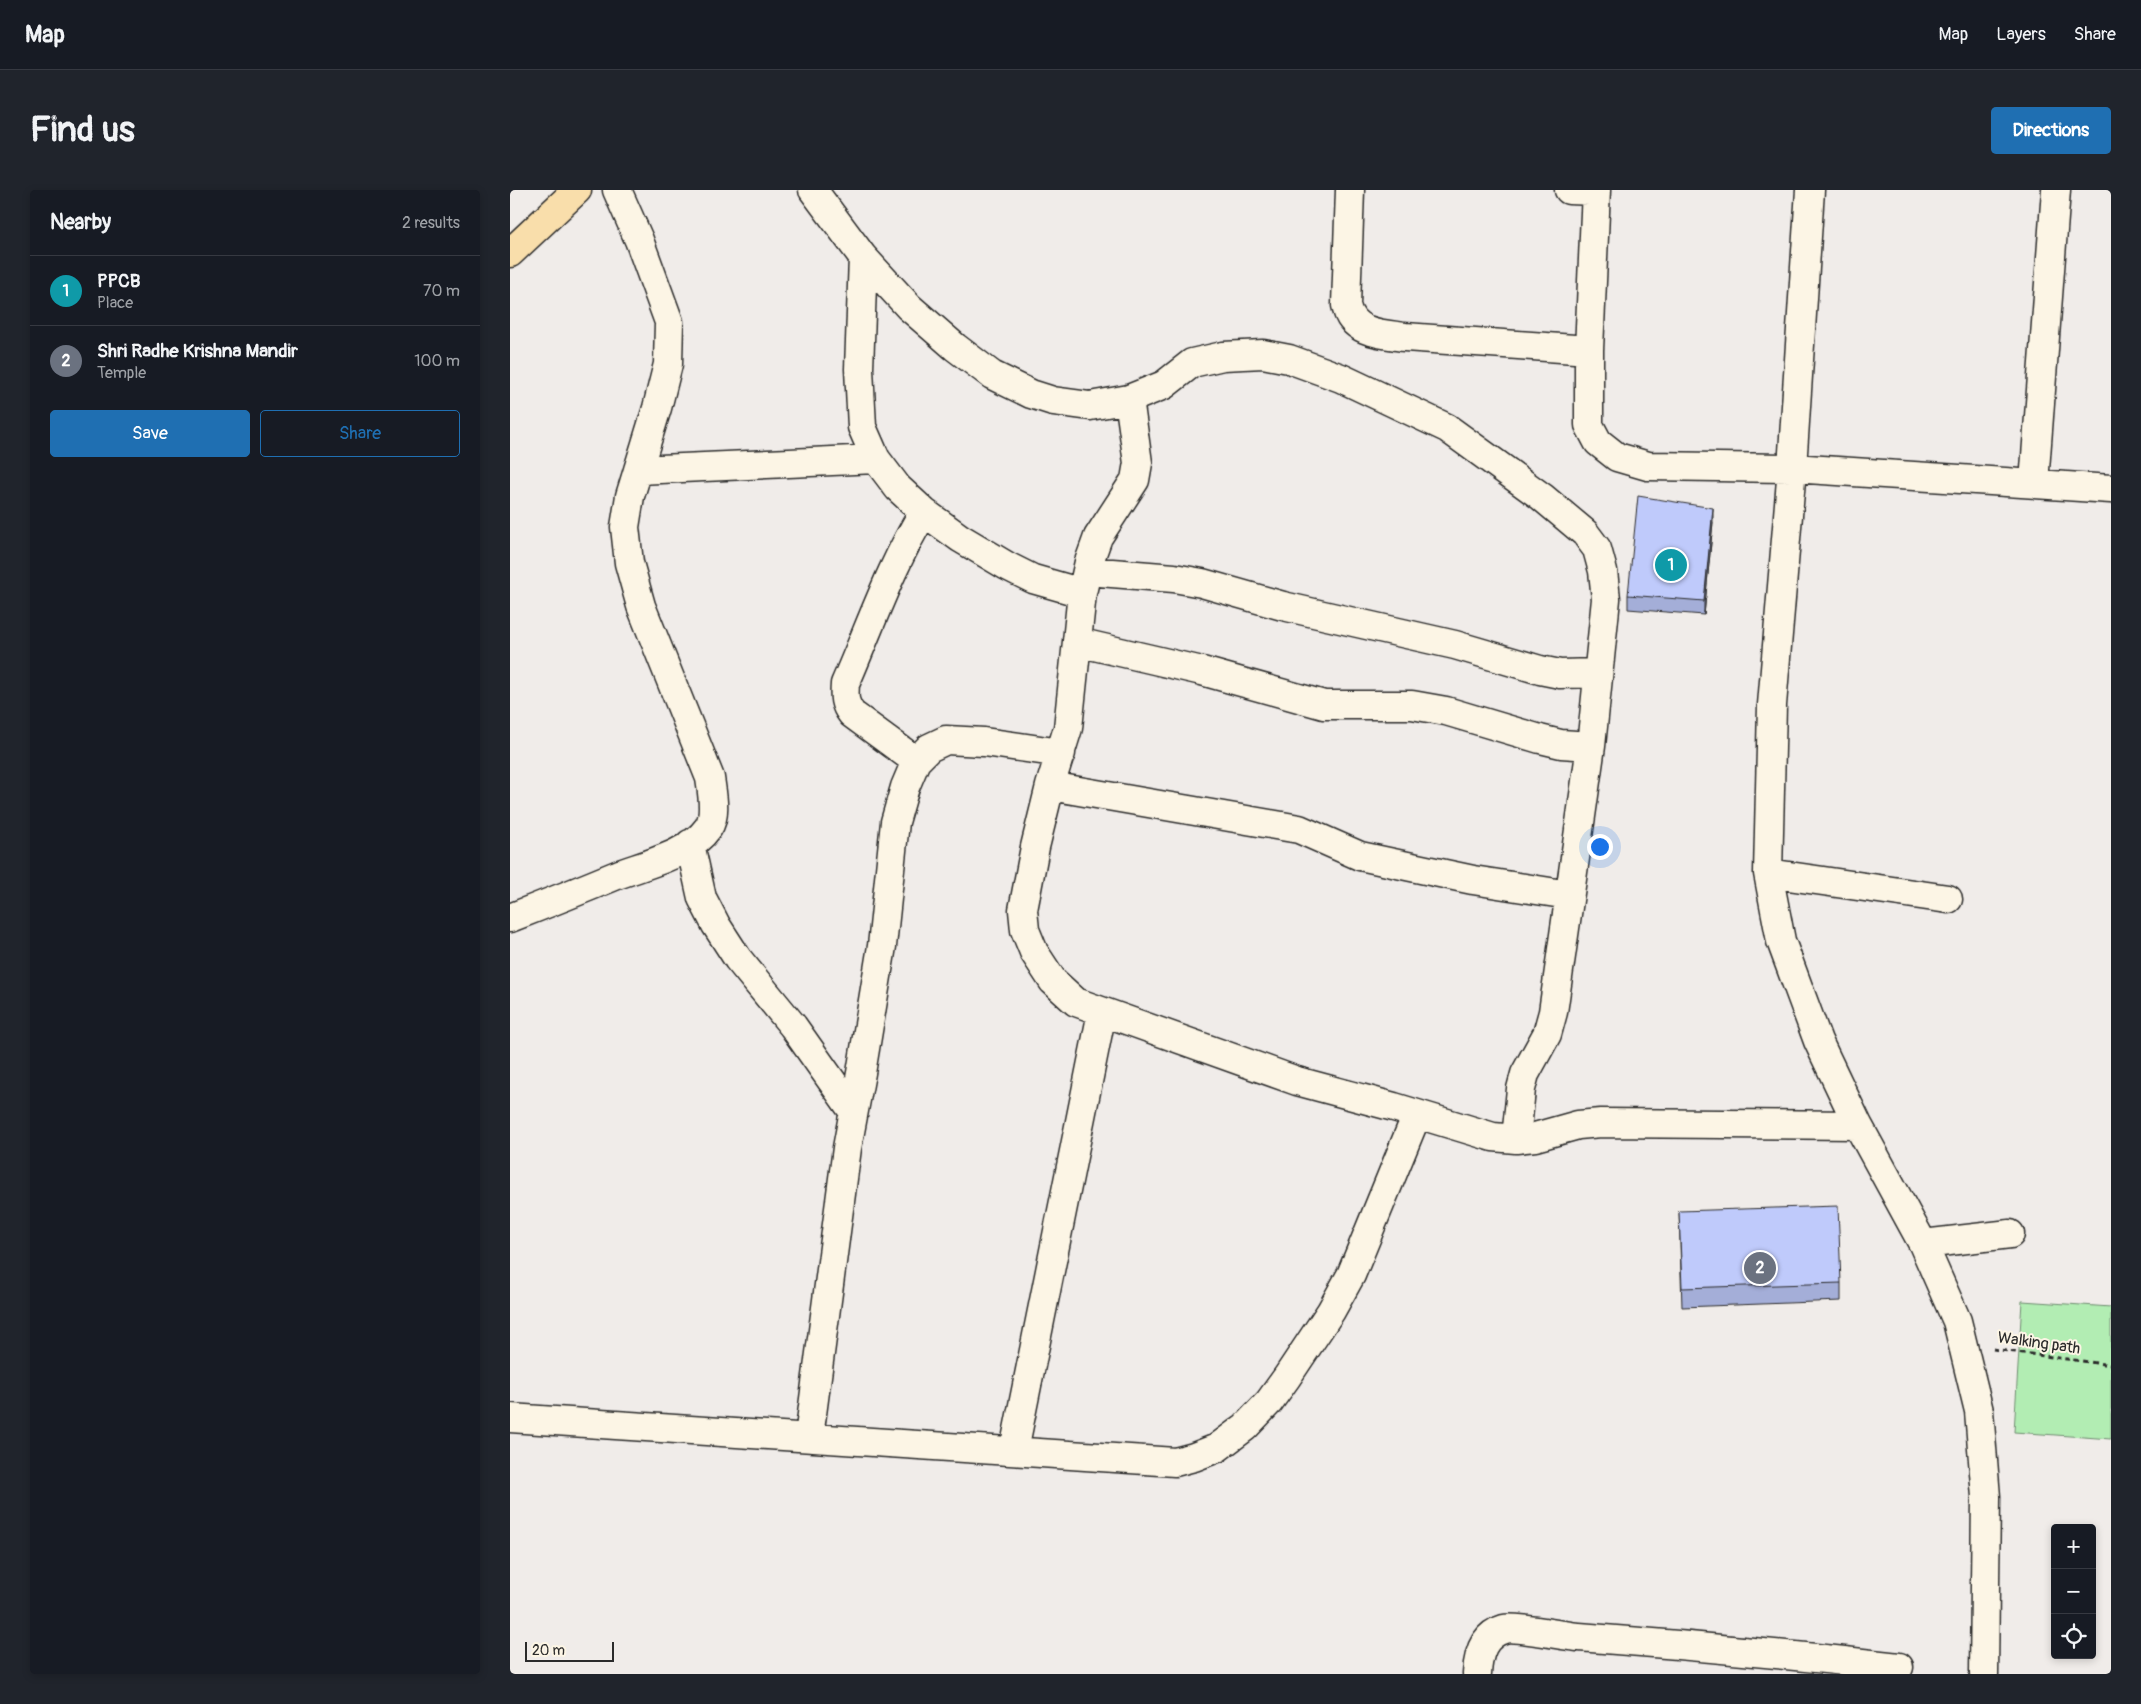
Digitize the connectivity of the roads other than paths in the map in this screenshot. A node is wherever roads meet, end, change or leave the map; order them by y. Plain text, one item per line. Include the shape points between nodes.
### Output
1 (577, 190) edge
2 (617, 190) edge
3 (813, 190) edge
4 (1350, 190) edge
5 (1587, 190) edge
6 (1810, 190) edge
7 (2056, 190) edge
8 (510, 253) edge
9 (863, 257) junction
10 (1589, 350) junction
11 (1128, 399) junction
12 (876, 459) junction
13 (1792, 468) junction
14 (638, 470) junction
15 (2034, 483) junction
16 (2111, 489) edge
17 (924, 512) junction
18 (1084, 582) junction
19 (1077, 642) junction
20 (1598, 673) junction
21 (1591, 746) junction
22 (1061, 752) junction
23 (916, 761) junction
24 (1050, 786) junction
25 (690, 844) junction
26 (1768, 873) junction
27 (1569, 894) junction
28 (1948, 899) dead end
29 (510, 918) edge
30 (1102, 1012) junction
31 (853, 1111) junction
32 (1417, 1114) junction
33 (1858, 1125) junction
34 (1516, 1139) junction
35 (2010, 1234) dead end
36 (1923, 1244) junction
37 (510, 1418) edge
38 (809, 1437) junction
39 (1014, 1450) junction
40 (1777, 1664) edge
41 (1900, 1667) dead end
42 (1476, 1674) edge
43 (1984, 1674) edge

1 - 8 main road
2 - 14 street via 639,240 668,322 668,364
3 - 9 street
4 - 10 street via 1346,305 1348,314 1363,329 1405,337
5 - 10 street
6 - 13 street
7 - 15 street
9 - 11 street via 909,307 992,375 1053,401 1090,406
9 - 12 street via 859,350 861,420
10 - 13 street via 1589,425 1598,442 1617,457 1648,466
11 - 18 street via 1138,463 1135,480 1098,537
11 - 20 street via 1164,385 1192,363 1223,356 1262,354 1313,366 1447,428 1542,497 1586,533 1597,549 1606,599
12 - 14 street
12 - 17 street via 898,488
13 - 15 street
13 - 26 street via 1772,706
14 - 25 street via 625,527 629,563 641,606 710,778 713,806 709,827
15 - 16 street
17 - 18 street via 960,538 1033,579
17 - 23 street via 898,561 845,684 844,695 845,704 852,714
18 - 19 street
18 - 20 street via 1174,578 1455,645 1540,670 1560,674
19 - 21 street via 1202,671 1324,705 1381,704 1437,709 1540,739
19 - 22 street via 1072,701
20 - 21 street
21 - 27 street
22 - 23 street via 946,740 930,748
22 - 24 street
23 - 31 street via 904,787 895,822 882,946
24 - 27 street via 1299,829 1360,856 1473,880
24 - 30 street via 1024,910 1025,930 1034,952 1053,981 1076,1002
25 - 29 street via 669,857
25 - 31 street via 702,898 716,925
26 - 28 street
26 - 33 street via 1780,941 1818,1041
27 - 34 street via 1553,1012 1547,1034 1525,1074
30 - 32 street via 1297,1081
30 - 39 street
31 - 38 street
32 - 34 street via 1493,1137
32 - 39 street via 1351,1275 1287,1377 1245,1427 1217,1448 1175,1462
33 - 34 street via 1601,1123 1578,1125 1535,1138
33 - 36 street
35 - 36 street
36 - 43 street via 1956,1321 1980,1412 1986,1497
37 - 38 street
38 - 39 street
40 - 41 street
40 - 42 street via 1506,1629 1492,1634 1481,1647

